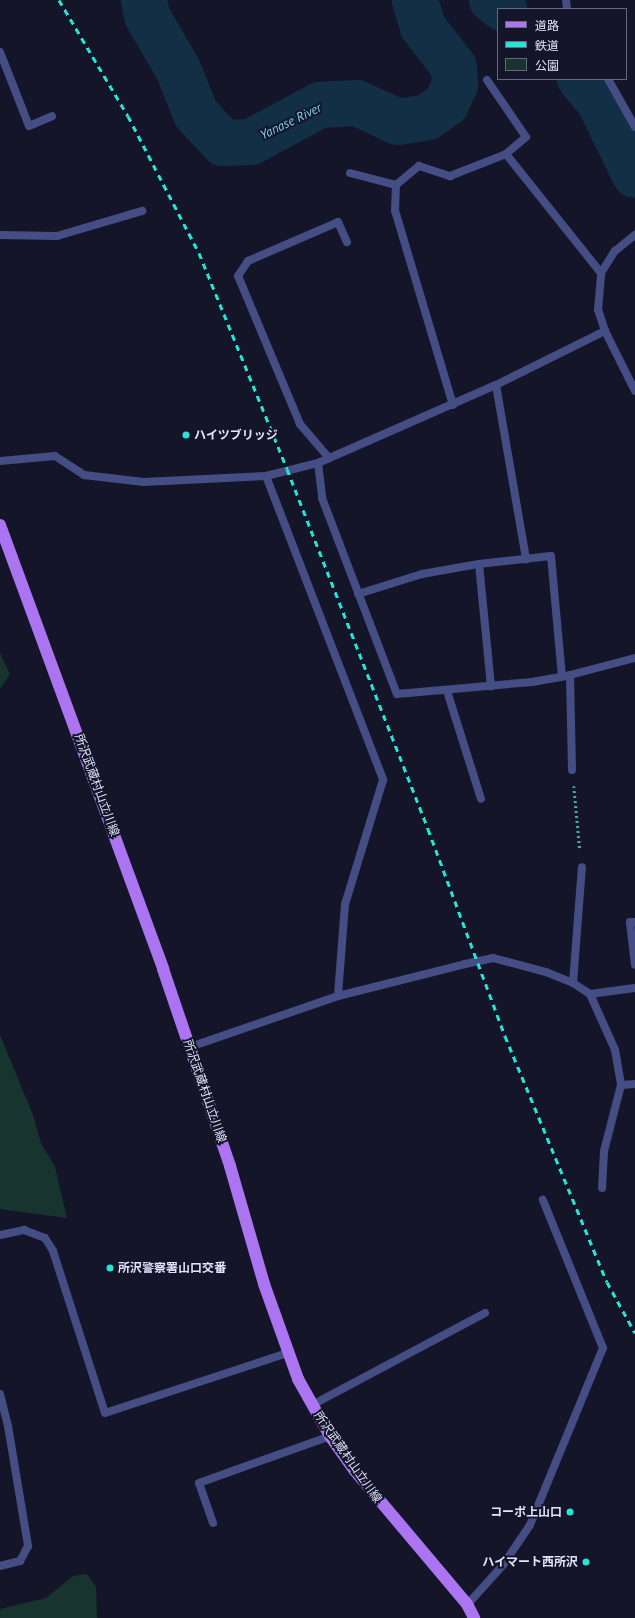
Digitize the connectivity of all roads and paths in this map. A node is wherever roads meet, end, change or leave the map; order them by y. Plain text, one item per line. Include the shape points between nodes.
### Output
1 (0, 52) edge
2 (486, 80) dead end
3 (609, 80) edge
4 (52, 116) dead end
5 (635, 127) edge
6 (506, 154) junction
7 (350, 173) dead end
8 (396, 185) junction
9 (142, 212) dead end
10 (0, 235) edge
11 (635, 235) edge
12 (347, 242) dead end
13 (601, 273) junction
14 (605, 331) junction
15 (496, 385) junction
16 (635, 391) edge
17 (453, 405) junction
18 (329, 458) junction
19 (0, 462) edge
20 (318, 463) junction
21 (266, 476) junction
22 (0, 525) edge
23 (526, 559) junction
24 (479, 564) junction
25 (358, 594) junction
26 (635, 658) edge
27 (566, 676) junction
28 (491, 686) junction
29 (447, 690) junction
30 (572, 770) joint
31 (481, 799) dead end
32 (582, 867) joint
33 (635, 922) edge
34 (635, 965) edge
35 (573, 983) junction
36 (635, 988) edge
37 (590, 994) junction
38 (338, 996) junction
39 (190, 1047) junction
40 (635, 1084) edge
41 (621, 1085) junction
42 (602, 1188) dead end
43 (543, 1200) dead end
44 (0, 1235) edge
45 (485, 1313) dead end
46 (287, 1352) junction
47 (0, 1394) edge
48 (312, 1405) junction
49 (330, 1436) junction
50 (213, 1523) dead end
51 (0, 1566) edge
52 (468, 1605) junction
53 (474, 1618) edge

1 - 4 street via 29,126
2 - 6 street via 526,137
3 - 5 street
6 - 8 street via 450,176 419,166
6 - 13 street
7 - 8 street
8 - 17 street via 394,211
9 - 10 street via 57,236
11 - 13 street via 615,251
12 - 18 street via 338,222 248,261 238,276 300,424
13 - 14 street via 598,310
14 - 15 street
14 - 16 street
15 - 17 street
15 - 23 street
17 - 18 street
18 - 20 street
19 - 21 street via 55,456 84,475 144,482
20 - 21 street
20 - 25 street via 322,498
21 - 38 street via 383,780 345,904
22 - 39 main road, 所沢武蔵村山立川線 via 112,826
23 - 24 street
23 - 27 street via 551,556
24 - 25 street via 422,574
24 - 28 street
25 - 29 street via 398,694
26 - 27 street
27 - 28 street
27 - 30 street
28 - 29 street
29 - 31 street
30 - 32 path
32 - 35 street
33 - 34 street via 630,922
35 - 37 street
35 - 38 street via 546,972 493,958
36 - 37 street
37 - 41 street via 615,1050
38 - 39 street
39 - 46 main road, 所沢武蔵村山立川線 via 230,1166
40 - 41 street
41 - 42 street via 604,1151
43 - 52 street via 603,1348 530,1525 503,1565
44 - 46 street via 24,1230 44,1238 53,1251 105,1413
45 - 48 street
46 - 48 main road, 所沢武蔵村山立川線
47 - 51 street via 8,1426 28,1546 20,1561
48 - 49 main road, 所沢武蔵村山立川線
49 - 50 street via 199,1483
49 - 52 main road, 所沢武蔵村山立川線 via 380,1503
52 - 53 main road, 所沢武蔵村山立川線

